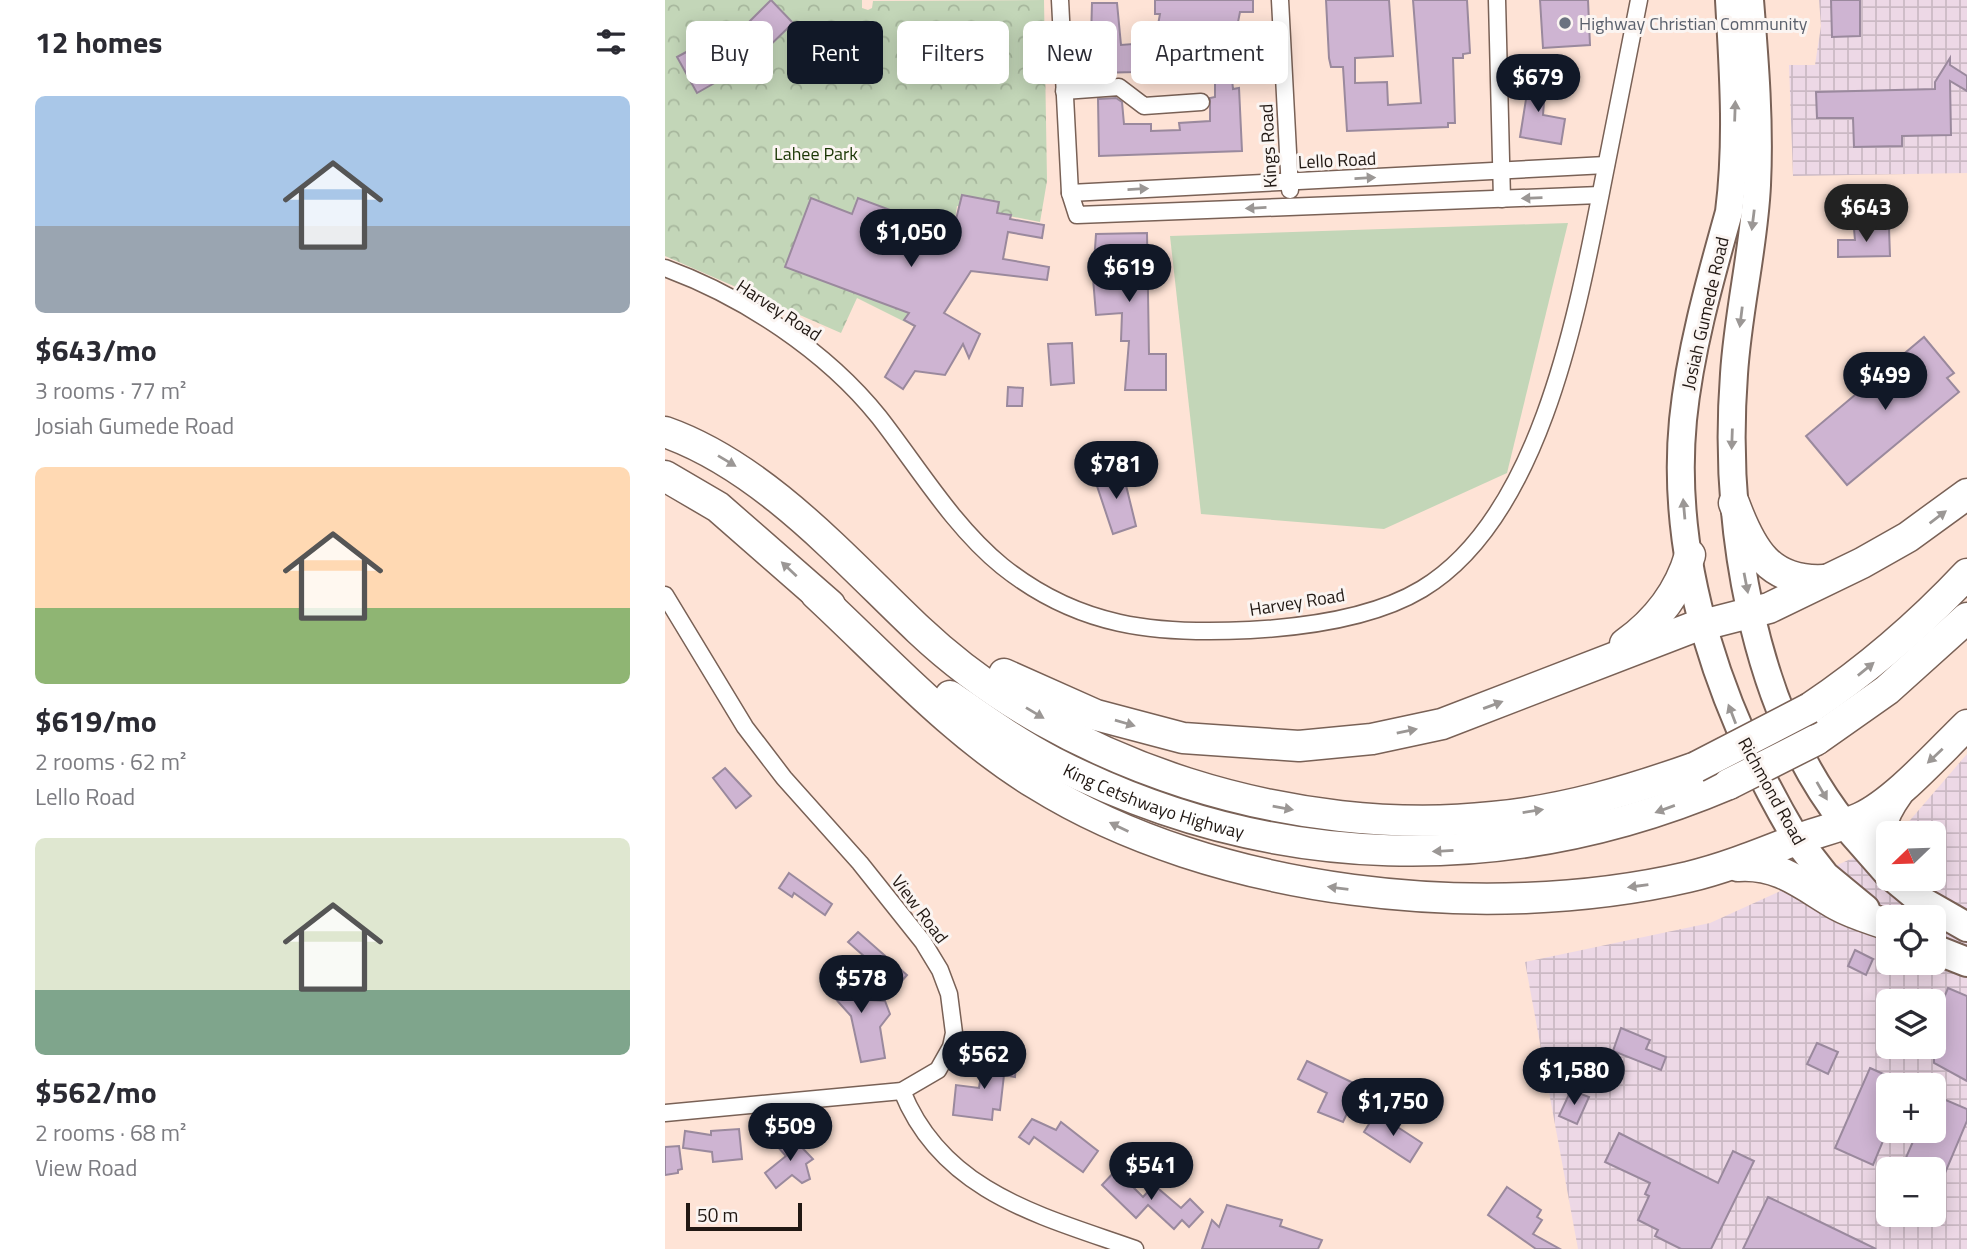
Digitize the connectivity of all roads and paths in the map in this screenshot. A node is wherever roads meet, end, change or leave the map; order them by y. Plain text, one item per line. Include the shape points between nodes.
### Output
1 (1060, 0) edge
2 (1280, 0) edge
3 (1497, 0) edge
4 (1639, 0) edge
5 (1729, 0) edge
6 (1749, 0) edge
7 (1064, 91) junction
8 (1201, 102) dead end
9 (1606, 165) junction
10 (1503, 171) junction
11 (1289, 181) junction
12 (1070, 193) junction
13 (1601, 195) junction
14 (1502, 199) junction
15 (1291, 206) junction
16 (665, 268) edge
17 (665, 432) edge
18 (665, 476) edge
19 (1967, 494) edge
20 (1734, 503) junction
21 (1690, 555) junction
22 (1967, 574) edge
23 (1824, 580) junction
24 (816, 594) junction
25 (665, 595) edge
26 (1752, 614) junction
27 (1967, 618) edge
28 (910, 620) junction
29 (1704, 624) junction
30 (1588, 665) junction
31 (1967, 725) edge
32 (1903, 786) junction
33 (1882, 821) edge
34 (1844, 823) junction
35 (1797, 840) junction
36 (1876, 858) edge
37 (1721, 867) junction
38 (1912, 891) edge
39 (1876, 917) edge
40 (1876, 920) edge
41 (1967, 927) edge
42 (1946, 954) edge
43 (1967, 962) edge
44 (902, 1091) junction
45 (665, 1113) edge
46 (1135, 1249) edge

1 - 7 street
2 - 11 street, Kings Road
3 - 10 street
4 - 9 street, Harvey Road
21 -> 5 main road, Josiah Gumede Road via 1683,422 1690,368 1732,187 1736,100
6 -> 20 main road, Josiah Gumede Road via 1758,116 1757,187 1734,374
7 - 8 street via 1111,86 1144,106
7 - 12 street
9 - 10 street, Lello Road
9 - 13 street, Harvey Road
11 -> 10 street, Lello Road
10 - 14 street
12 -> 11 street, Lello Road
11 - 15 street, Kings Road
15 -> 12 street via 1077,215
13 -> 14 street
13 - 16 street, Harvey Road via 1563,358 1542,423 1507,497 1479,537 1443,574 1409,596 1341,617 1260,629 1163,631 1093,617 1048,599 978,543 875,412 824,363 750,311
14 - 15 street
17 -> 28 highway, King Cetshwayo Highway via 691,441 750,476
24 -> 18 highway, King Cetshwayo Highway via 718,507
23 -> 19 highway via 1908,537
20 - 23 highway via 1754,550 1765,562 1791,576
20 -> 26 main road, Josiah Gumede Road
21 - 29 main road, Josiah Gumede Road
21 - 30 highway via 1676,591 1647,628
28 -> 22 highway, King Cetshwayo Highway, bridge via 976,675 1068,732 1159,773 1275,807 1393,821 1494,817 1603,798 1696,767 1810,708 1863,672
23 - 26 highway
27 -> 24 highway, King Cetshwayo Highway, bridge via 1887,690 1816,740 1729,784 1653,814 1581,834 1438,852 1368,850 1258,834 1152,805 1014,740
37 -> 24 highway via 1578,894 1461,897 1307,883 1179,849 1131,832 1035,784 972,737
25 - 44 street, View Road via 745,727 860,863 940,970 954,1020 951,1047 938,1070
26 - 29 highway
26 -> 34 main road via 1788,726 1821,791
28 -> 30 highway via 1064,703 1132,726 1221,742 1299,746 1372,739 1442,724
29 - 30 highway
35 -> 29 main road, Richmond Road via 1733,716
31 -> 32 highway
32 - 33 highway
32 - 34 highway via 1861,818
34 - 35 highway
34 - 36 highway
35 - 37 highway
35 - 39 highway, Richmond Road via 1845,895
37 - 40 highway via 1771,868 1839,906
38 - 41 highway
42 - 43 highway
44 - 45 street, View Road
44 - 46 street via 916,1119 951,1164 980,1188

